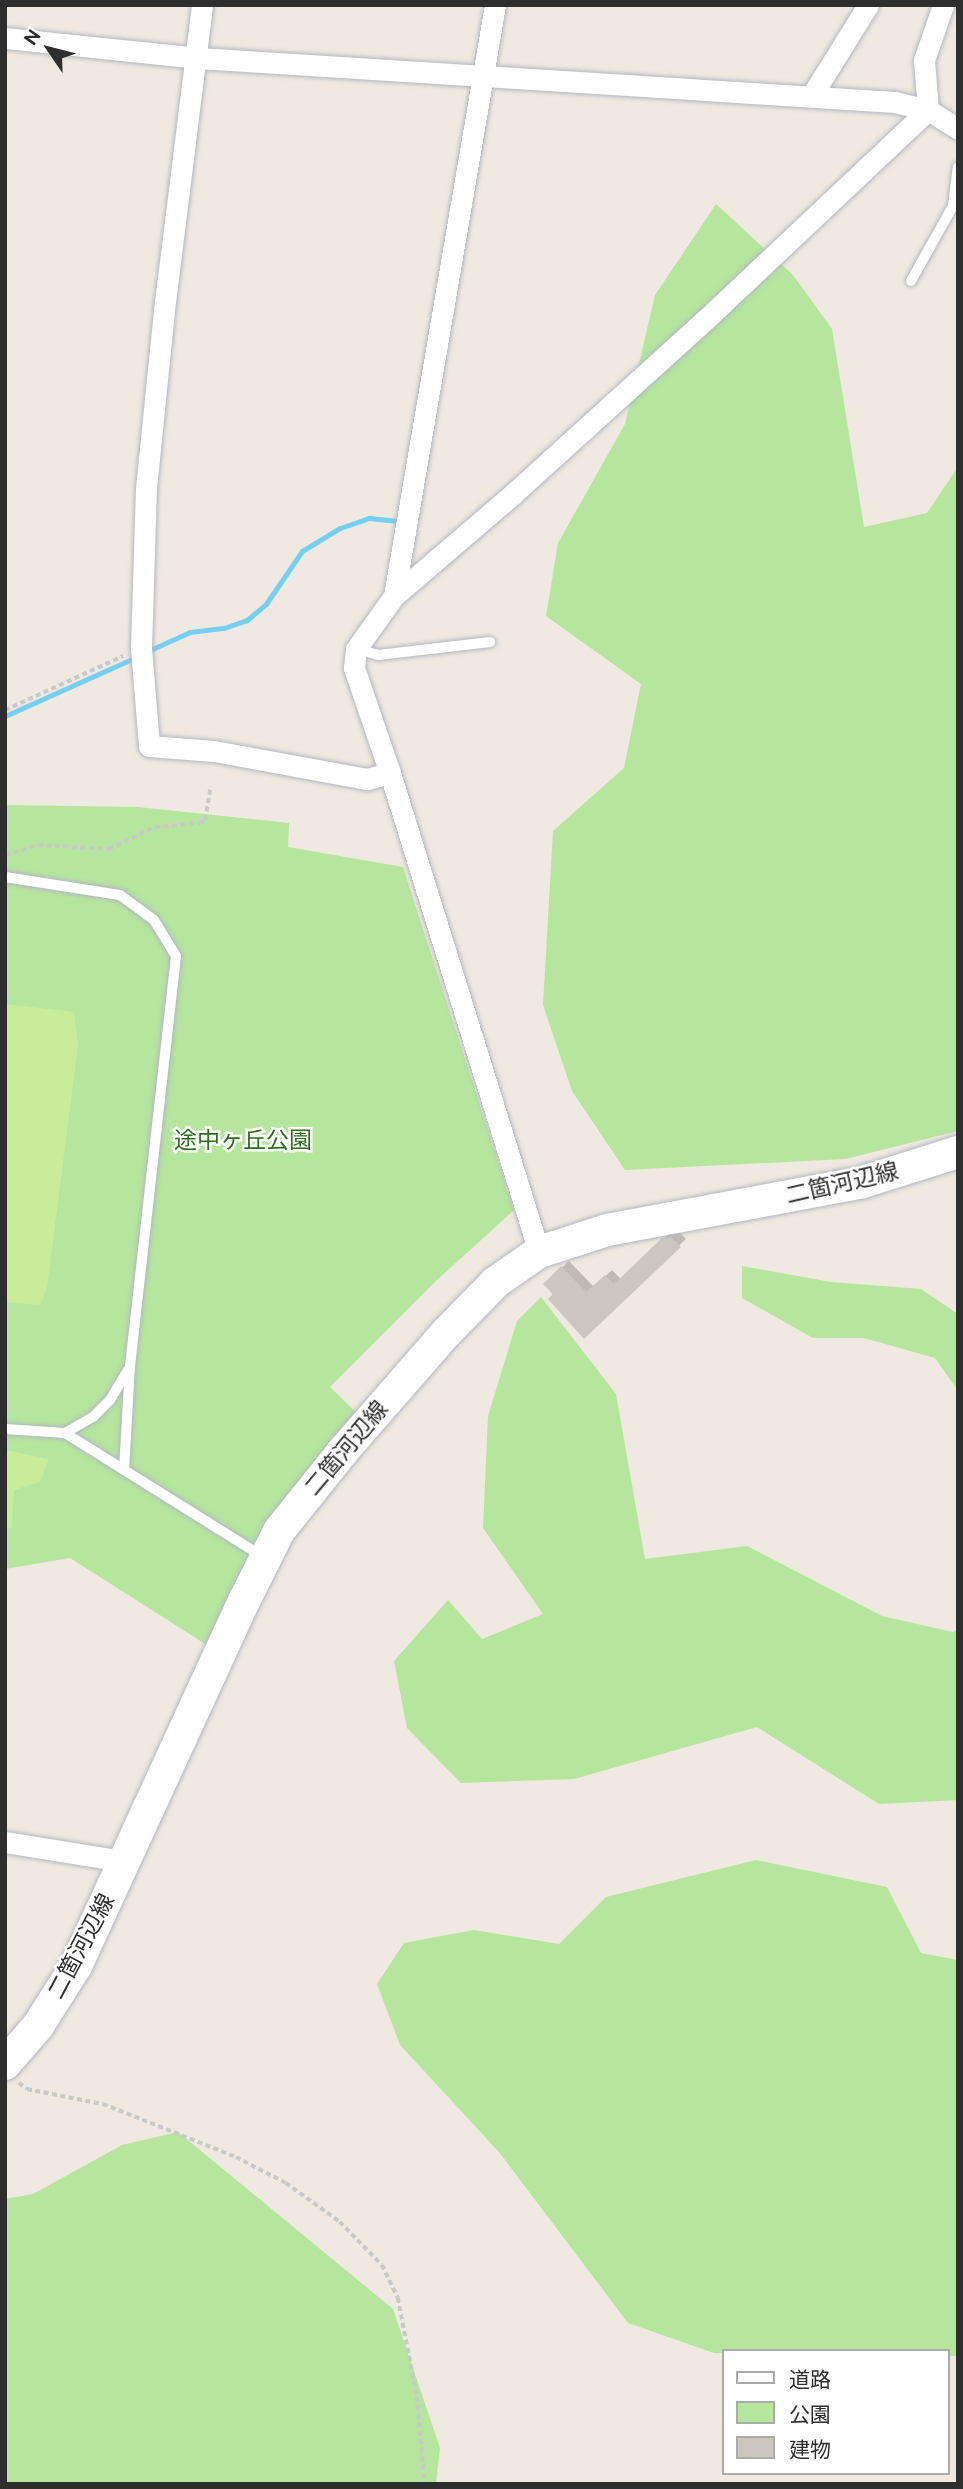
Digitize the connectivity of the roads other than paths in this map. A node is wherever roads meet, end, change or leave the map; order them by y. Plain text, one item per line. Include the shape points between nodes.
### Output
1 (202, 5) edge
2 (495, 5) edge
3 (868, 5) edge
4 (943, 5) edge
5 (5, 38) edge
6 (198, 58) junction
7 (481, 75) junction
8 (811, 95) junction
9 (928, 110) junction
10 (958, 129) edge
11 (958, 167) edge
12 (911, 281) dead end
13 (394, 597) junction
14 (490, 642) dead end
15 (356, 649) junction
16 (390, 772) junction
17 (5, 877) edge
18 (958, 1152) edge
19 (539, 1252) junction
20 (130, 1366) junction
21 (5, 1429) edge
22 (65, 1433) junction
23 (124, 1470) junction
24 (265, 1557) junction
25 (5, 1842) edge
26 (124, 1861) junction
27 (11, 2073) edge

1 - 6 street
2 - 7 street
3 - 8 street
4 - 9 street via 924,60
5 - 6 street
6 - 7 street
6 - 16 street via 165,301 146,488 141,648 149,746 214,751 367,779
7 - 8 street
7 - 13 street
8 - 9 street via 895,102
9 - 10 street
9 - 13 street via 704,321
11 - 12 lane via 953,206
13 - 15 street
14 - 15 lane via 378,655
15 - 16 street via 354,668
16 - 19 street
17 - 20 lane via 120,895 154,920 176,956
18 - 19 main road, 二箇河辺線 via 863,1182 607,1230
19 - 24 main road, 二箇河辺線 via 496,1282 446,1333 305,1497
20 - 22 lane via 110,1400 93,1417
20 - 23 lane
21 - 22 lane
22 - 23 lane
23 - 24 lane
24 - 26 main road, 二箇河辺線
25 - 26 street
26 - 27 main road, 二箇河辺線 via 76,1966

